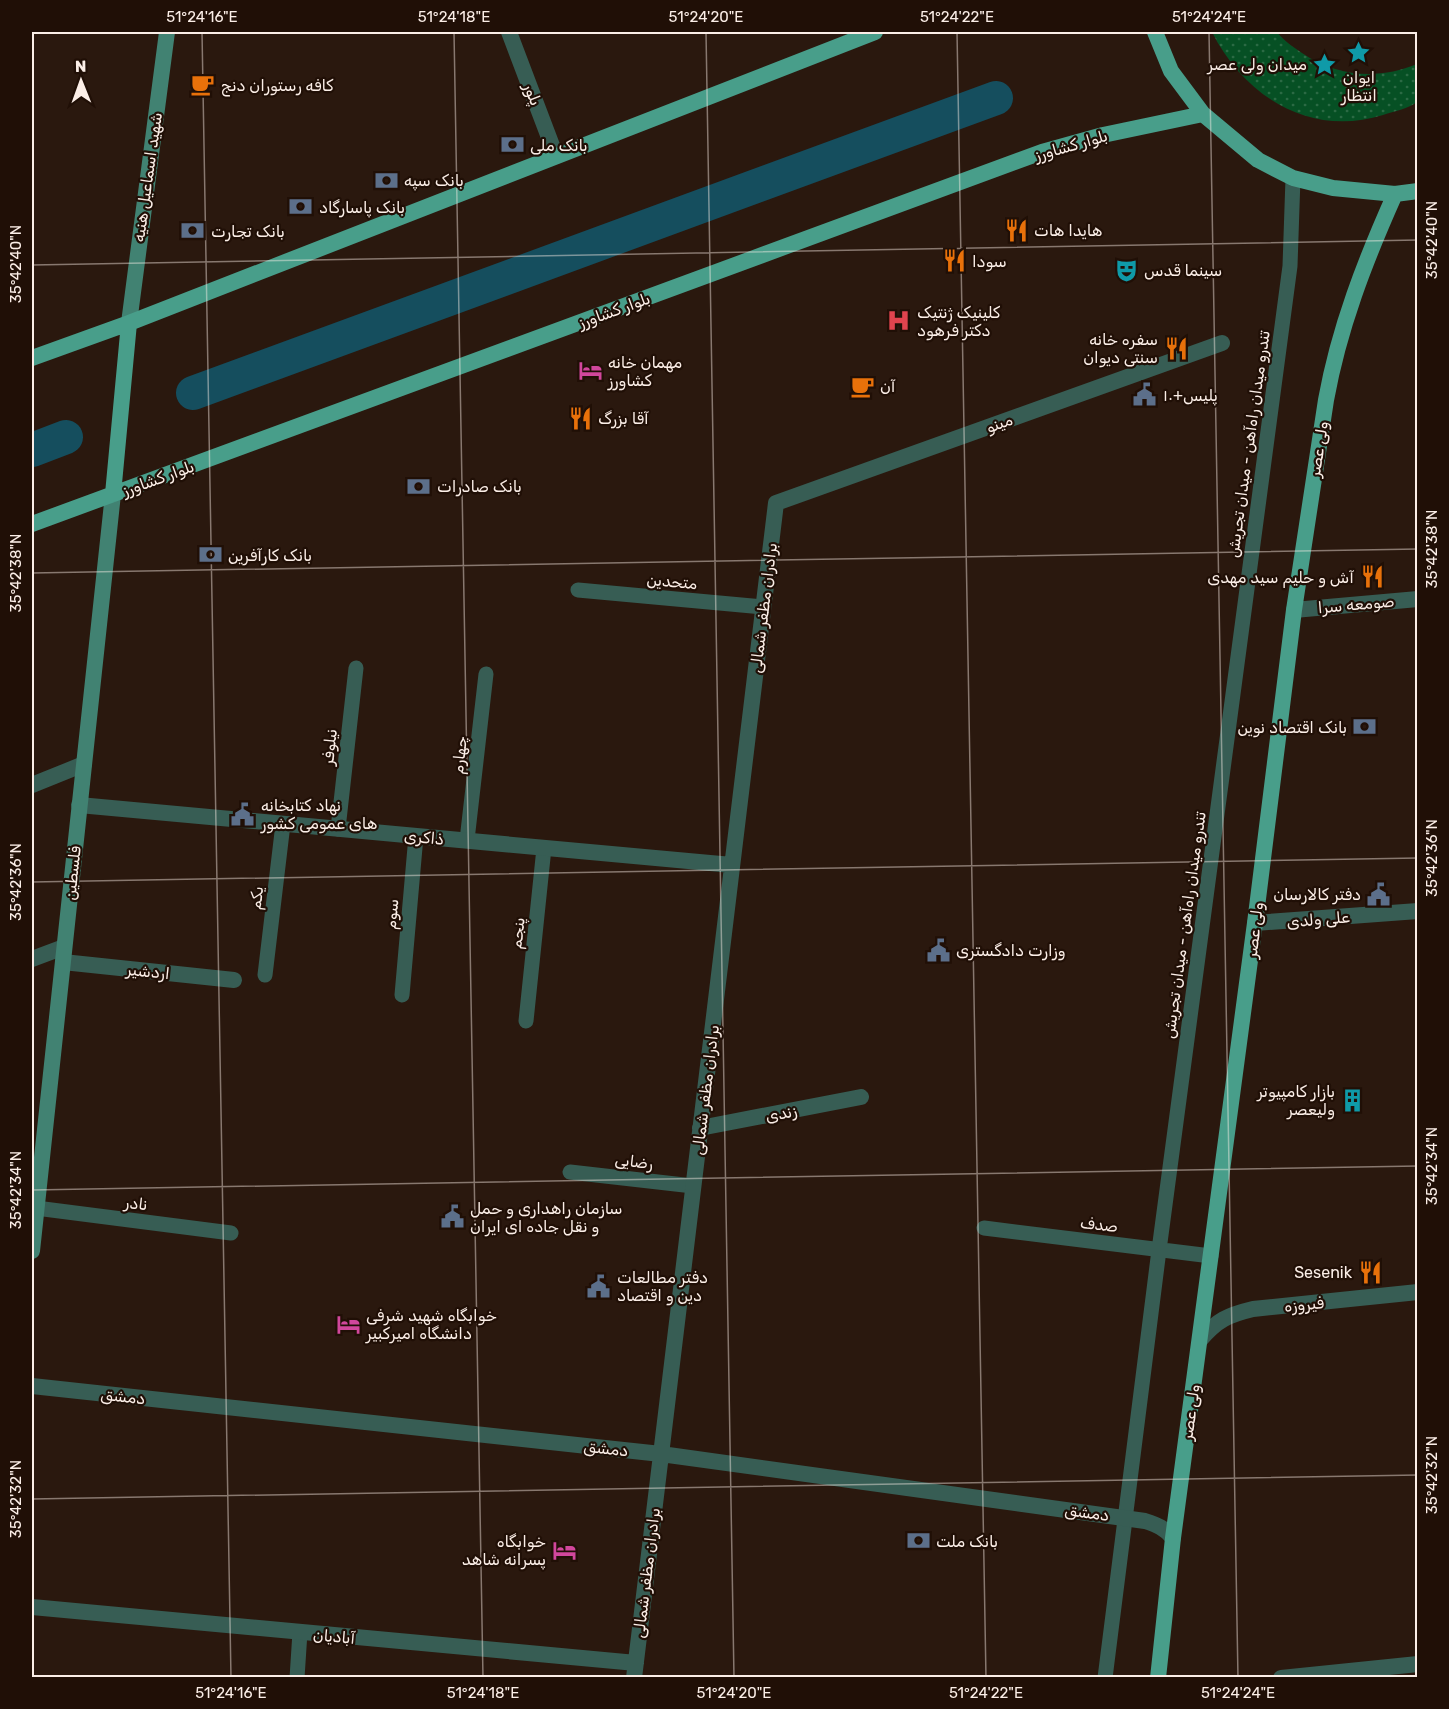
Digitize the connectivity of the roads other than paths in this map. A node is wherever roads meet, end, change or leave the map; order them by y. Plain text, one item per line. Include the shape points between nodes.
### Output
1 (167, 32) edge
2 (509, 32) edge
3 (875, 32) edge
4 (1155, 32) edge
5 (1203, 114) junction
6 (556, 156) junction
7 (1293, 178) junction
8 (1418, 191) edge
9 (1395, 194) junction
10 (129, 323) junction
11 (1222, 343) dead end
12 (32, 358) edge
13 (113, 494) junction
14 (776, 503) joint
15 (32, 524) edge
16 (578, 590) dead end
17 (1418, 599) edge
18 (763, 607) junction
19 (1294, 610) junction
20 (356, 668) dead end
21 (486, 674) dead end
22 (84, 764) junction
23 (32, 785) edge
24 (79, 805) junction
25 (283, 824) junction
26 (338, 829) junction
27 (416, 836) junction
28 (467, 840) junction
29 (544, 848) junction
30 (732, 865) junction
31 (1418, 911) edge
32 (1255, 923) junction
33 (63, 954) junction
34 (32, 959) edge
35 (265, 975) dead end
36 (234, 980) dead end
37 (402, 995) dead end
38 (526, 1021) dead end
39 (861, 1097) dead end
40 (700, 1128) junction
41 (570, 1172) dead end
42 (693, 1186) junction
43 (36, 1208) junction
44 (984, 1228) dead end
45 (231, 1233) dead end
46 (1159, 1250) junction
47 (32, 1251) edge
48 (1211, 1256) junction
49 (1418, 1292) edge
50 (1200, 1340) junction
51 (32, 1386) edge
52 (661, 1454) junction
53 (1125, 1518) junction
54 (1173, 1538) junction
55 (32, 1608) edge
56 (300, 1632) junction
57 (1418, 1664) edge
58 (635, 1670) edge
59 (297, 1677) edge
60 (1106, 1677) edge
61 (1158, 1677) edge
62 (1281, 1677) edge

1 - 10 main road, شهید اسماعیل هنیه
2 - 6 street, پلور
3 - 6 main road
4 - 5 main road via 1171,71
5 - 7 main road via 1258,160
5 - 13 main road, بلوار کشاورز via 1042,152
6 - 10 main road
7 - 9 main road via 1333,188
7 - 46 lane, تندرو میدان راه‌آهن - میدان تجریش via 1290,266
8 - 9 main road
9 - 19 main road, ولی عصر via 1357,285 1331,373
10 - 12 main road
10 - 13 main road
11 - 14 street, مینو
13 - 15 main road, بلوار کشاورز
13 - 22 main road, فلسطین
14 - 18 street, برادران مظفر شمالی
16 - 18 lane, متحدین
17 - 19 street, صومعه سرا
18 - 30 street, برادران مظفر شمالی
19 - 32 main road, ولی عصر
20 - 26 lane, نیلوفر
21 - 28 lane, چهارم
22 - 23 street
22 - 24 main road, فلسطین
24 - 25 street, ذاکری
24 - 33 main road, فلسطین
25 - 26 street, ذاکری
25 - 35 lane, یکم
26 - 27 street, ذاکری
27 - 28 street, ذاکری
27 - 37 lane, سوم
28 - 29 street, ذاکری
29 - 30 street, ذاکری
29 - 38 lane, پنجم
30 - 40 street, برادران مظفر شمالی
31 - 32 street, علی ولدی
32 - 48 main road, ولی عصر
33 - 34 street
33 - 36 street, اردشیر
33 - 43 main road, فلسطین
39 - 40 street, زندی
40 - 42 street, برادران مظفر شمالی
41 - 42 lane, رضایی
42 - 52 street, برادران مظفر شمالی
43 - 45 lane, نادر
43 - 47 main road, فلسطین
44 - 46 lane, صدف
46 - 48 lane, صدف
46 - 53 lane, تندرو میدان راه‌آهن - میدان تجریش
48 - 50 main road, ولی عصر
49 - 50 street, فیروزه via 1253,1309 1229,1315
50 - 54 main road, ولی عصر
51 - 52 street, دمشق
52 - 53 street, دمشق
52 - 58 street, برادران مظفر شمالی
53 - 54 street, دمشق via 1159,1525
53 - 60 lane, تندرو میدان راه‌آهن - میدان تجریش
54 - 61 main road, ولی عصر
55 - 56 street, آبادیان
56 - 58 street, آبادیان
56 - 59 lane
57 - 62 street

